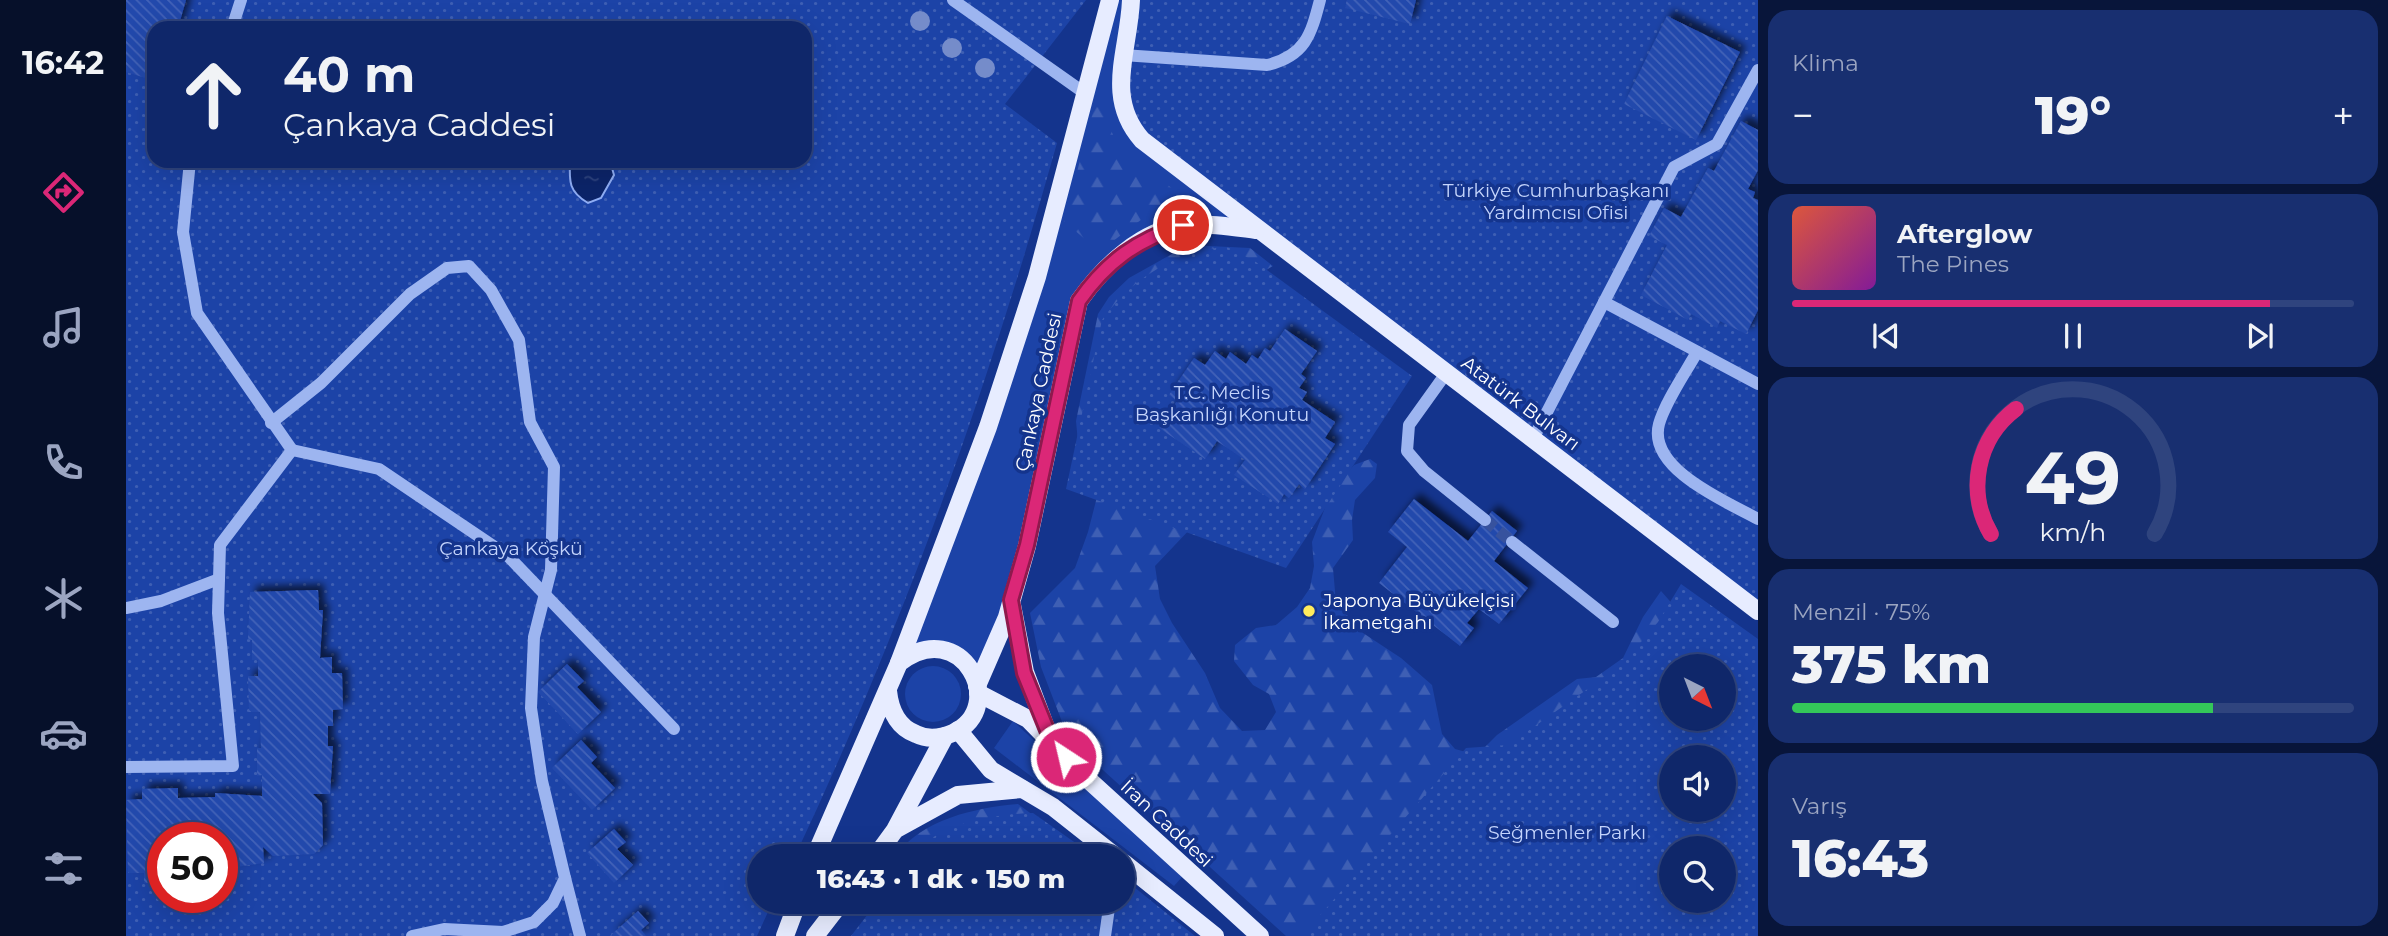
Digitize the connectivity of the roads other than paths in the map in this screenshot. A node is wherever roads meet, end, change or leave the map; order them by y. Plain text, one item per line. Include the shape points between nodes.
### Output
1 (241, 0) edge
2 (953, 0) edge
3 (1110, 0) edge
4 (1130, 0) edge
5 (1321, 0) edge
6 (234, 21) edge
7 (1123, 55) junction
8 (1758, 70) edge
9 (1086, 94) junction
10 (189, 168) edge
11 (1257, 230) junction
12 (1604, 303) junction
13 (1697, 352) junction
14 (1447, 372) junction
15 (1758, 384) edge
16 (271, 424) junction
17 (1533, 439) junction
18 (292, 450) junction
19 (1758, 519) edge
20 (1485, 520) tunnel mouth
21 (1512, 542) tunnel mouth
22 (219, 579) junction
23 (544, 594) junction
24 (1011, 600) junction
25 (126, 608) edge
26 (1758, 611) edge
27 (1613, 622) dead end
28 (900, 663) junction
29 (978, 690) junction
30 (888, 691) junction
31 (674, 729) dead end
32 (952, 733) junction
33 (1052, 742) junction
34 (126, 767) edge
35 (1022, 789) junction
36 (895, 830) junction
37 (820, 844) edge
38 (885, 844) edge
39 (1100, 844) edge
40 (1135, 872) edge
41 (565, 878) junction
42 (793, 914) edge
43 (832, 914) edge
44 (1108, 914) edge
45 (412, 936) edge
46 (580, 936) edge
47 (785, 936) edge
48 (816, 936) edge
49 (1105, 936) edge
50 (1215, 936) edge
51 (1260, 936) edge

1 - 6 lane
2 - 9 lane
3 - 9 main road, Çankaya Caddesi
4 - 7 main road
5 - 7 lane via 1312,31 1286,61 1267,65
7 - 11 main road via 1120,98 1130,127
8 - 12 lane via 1717,144 1674,167
9 - 28 main road, Çankaya Caddesi via 1037,277 992,415
10 - 16 lane via 183,232 198,313
11 - 14 main road, Atatürk Bulvarı
11 - 24 main road, Çankaya Caddesi via 1183,225 1147,237 1094,280 1079,301
12 - 13 lane
12 - 17 lane
13 - 15 lane
13 - 19 lane via 1659,425 1661,443 1676,472
14 - 17 main road, Atatürk Bulvarı
14 - 20 lane via 1409,425 1407,451 1424,471
16 - 18 lane
16 - 23 lane via 321,383 410,294 447,268 469,266 491,290 519,340 530,422 554,467 551,570
17 - 26 main road, Atatürk Bulvarı
18 - 22 lane via 220,545
18 - 23 lane via 379,469 508,556
21 - 27 lane
22 - 25 lane via 162,601
22 - 34 lane via 218,613 233,766
23 - 31 lane
23 - 41 lane via 534,637 531,708 542,781
24 - 29 main road, Çankaya Caddesi
24 - 33 main road via 1024,673
28 - 29 main road via 912,653 942,649 957,654 968,664
28 - 30 main road, Çankaya Caddesi
29 - 32 main road, Çankaya Caddesi via 972,715
29 - 33 main road, İran Caddesi via 1028,719
30 - 32 main road via 896,718 905,729 931,738
30 - 37 main road, Çankaya Caddesi
32 - 35 main road via 991,769
32 - 36 main road, Çankaya Caddesi
33 - 51 main road, İran Caddesi
35 - 36 main road via 958,795
35 - 39 main road
36 - 38 main road, Çankaya Caddesi
40 - 50 main road
41 - 45 lane via 553,903 534,922 503,932 444,929
41 - 46 lane
42 - 47 main road
43 - 48 main road
44 - 49 lane

